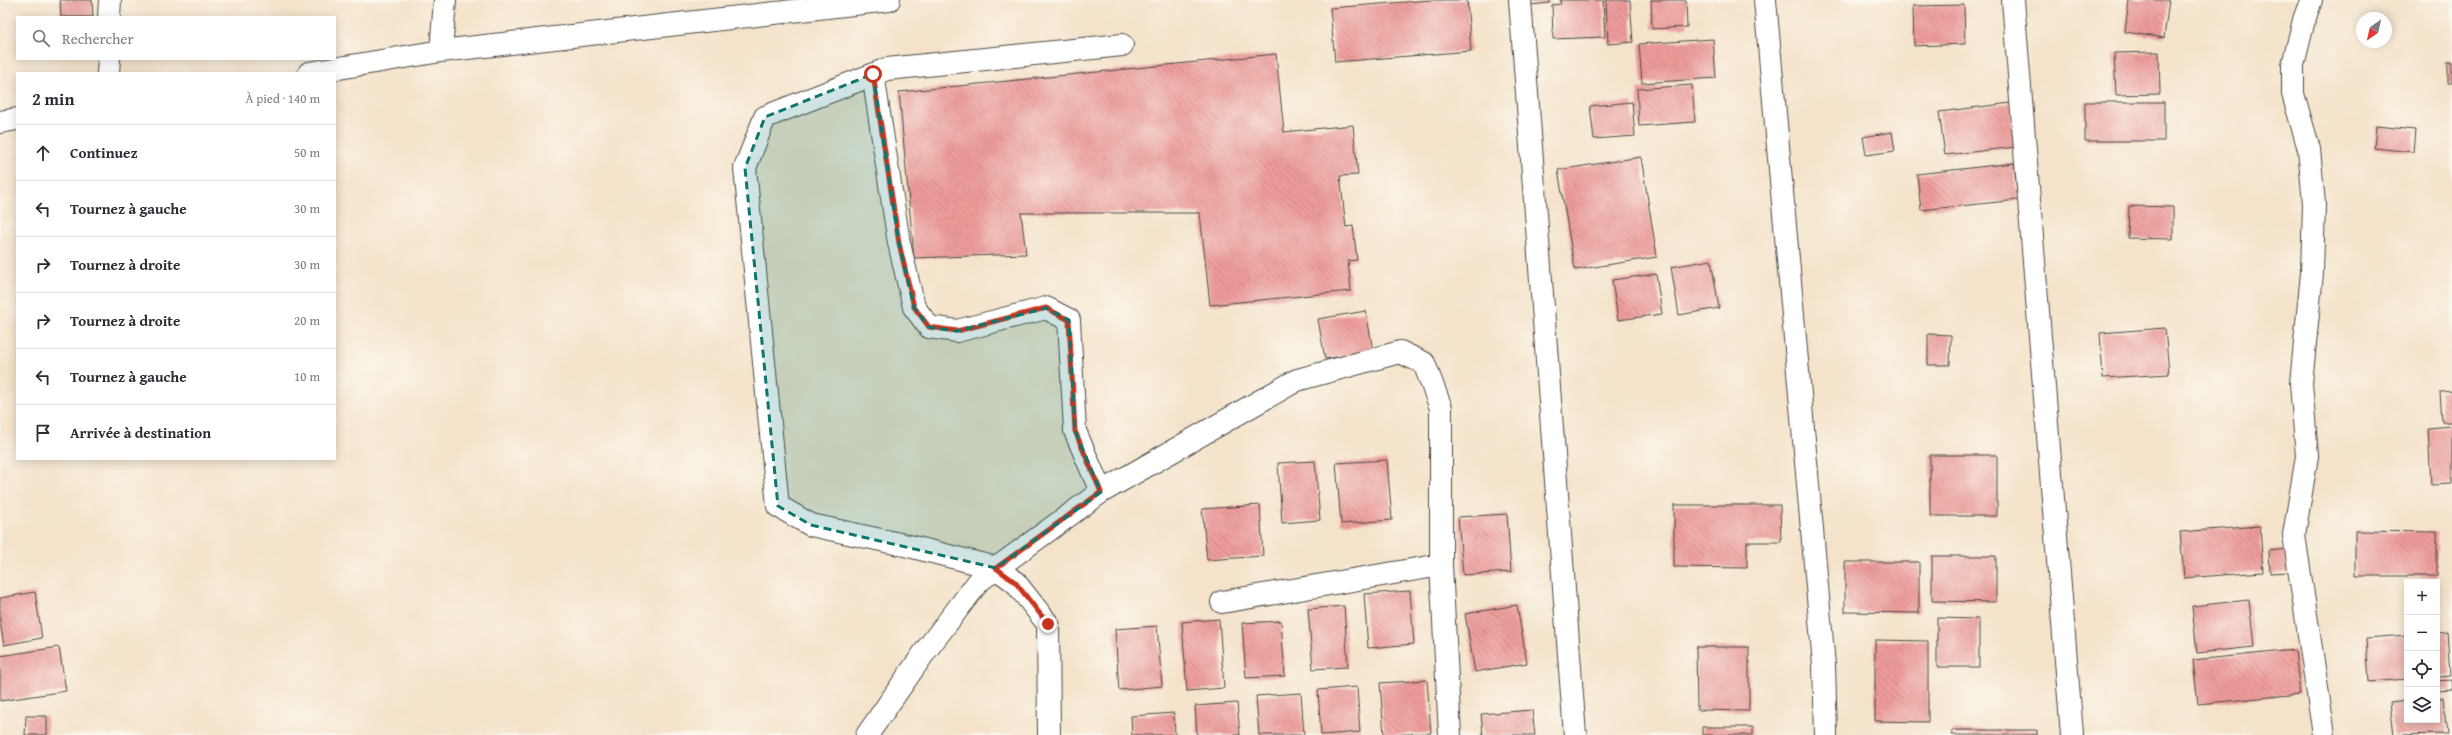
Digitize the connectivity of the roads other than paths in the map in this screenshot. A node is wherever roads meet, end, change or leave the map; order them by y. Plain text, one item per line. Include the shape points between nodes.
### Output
1 (110, 0) edge
2 (445, 0) edge
3 (888, 0) edge
4 (1520, 0) edge
5 (1764, 0) edge
6 (2013, 0) edge
7 (2312, 0) edge
8 (755, 8) edge
9 (110, 16) edge
10 (1122, 45) dead end
11 (441, 51) junction
12 (109, 60) edge
13 (108, 72) edge
14 (315, 72) edge
15 (873, 74) junction
16 (16, 120) edge
17 (0, 122) edge
18 (1101, 492) junction
19 (1441, 565) junction
20 (996, 568) junction
21 (1222, 602) dead end
22 (867, 735) edge
23 (1049, 735) edge
24 (1450, 735) edge
25 (1575, 735) edge
26 (1826, 735) edge
27 (2072, 735) edge
28 (2324, 735) edge

1 - 9 street
2 - 11 street
3 - 8 street
4 - 25 street
5 - 26 street via 1824,664
6 - 27 street
7 - 28 street via 2304,20 2293,65 2294,94 2309,149 2314,204 2312,273 2301,383 2307,456 2294,535
8 - 11 street
10 - 15 street via 887,69
11 - 14 street
12 - 13 street
15 - 18 street via 899,243 914,307 929,327 957,331 1046,308 1069,320 1075,431
15 - 20 street via 765,117 745,168 778,506 811,525
16 - 17 street
18 - 19 street via 1297,380 1400,352 1424,363 1442,408
18 - 20 street
19 - 21 street
19 - 24 street
20 - 22 street via 979,581 924,653
20 - 23 street via 1015,582 1048,624

